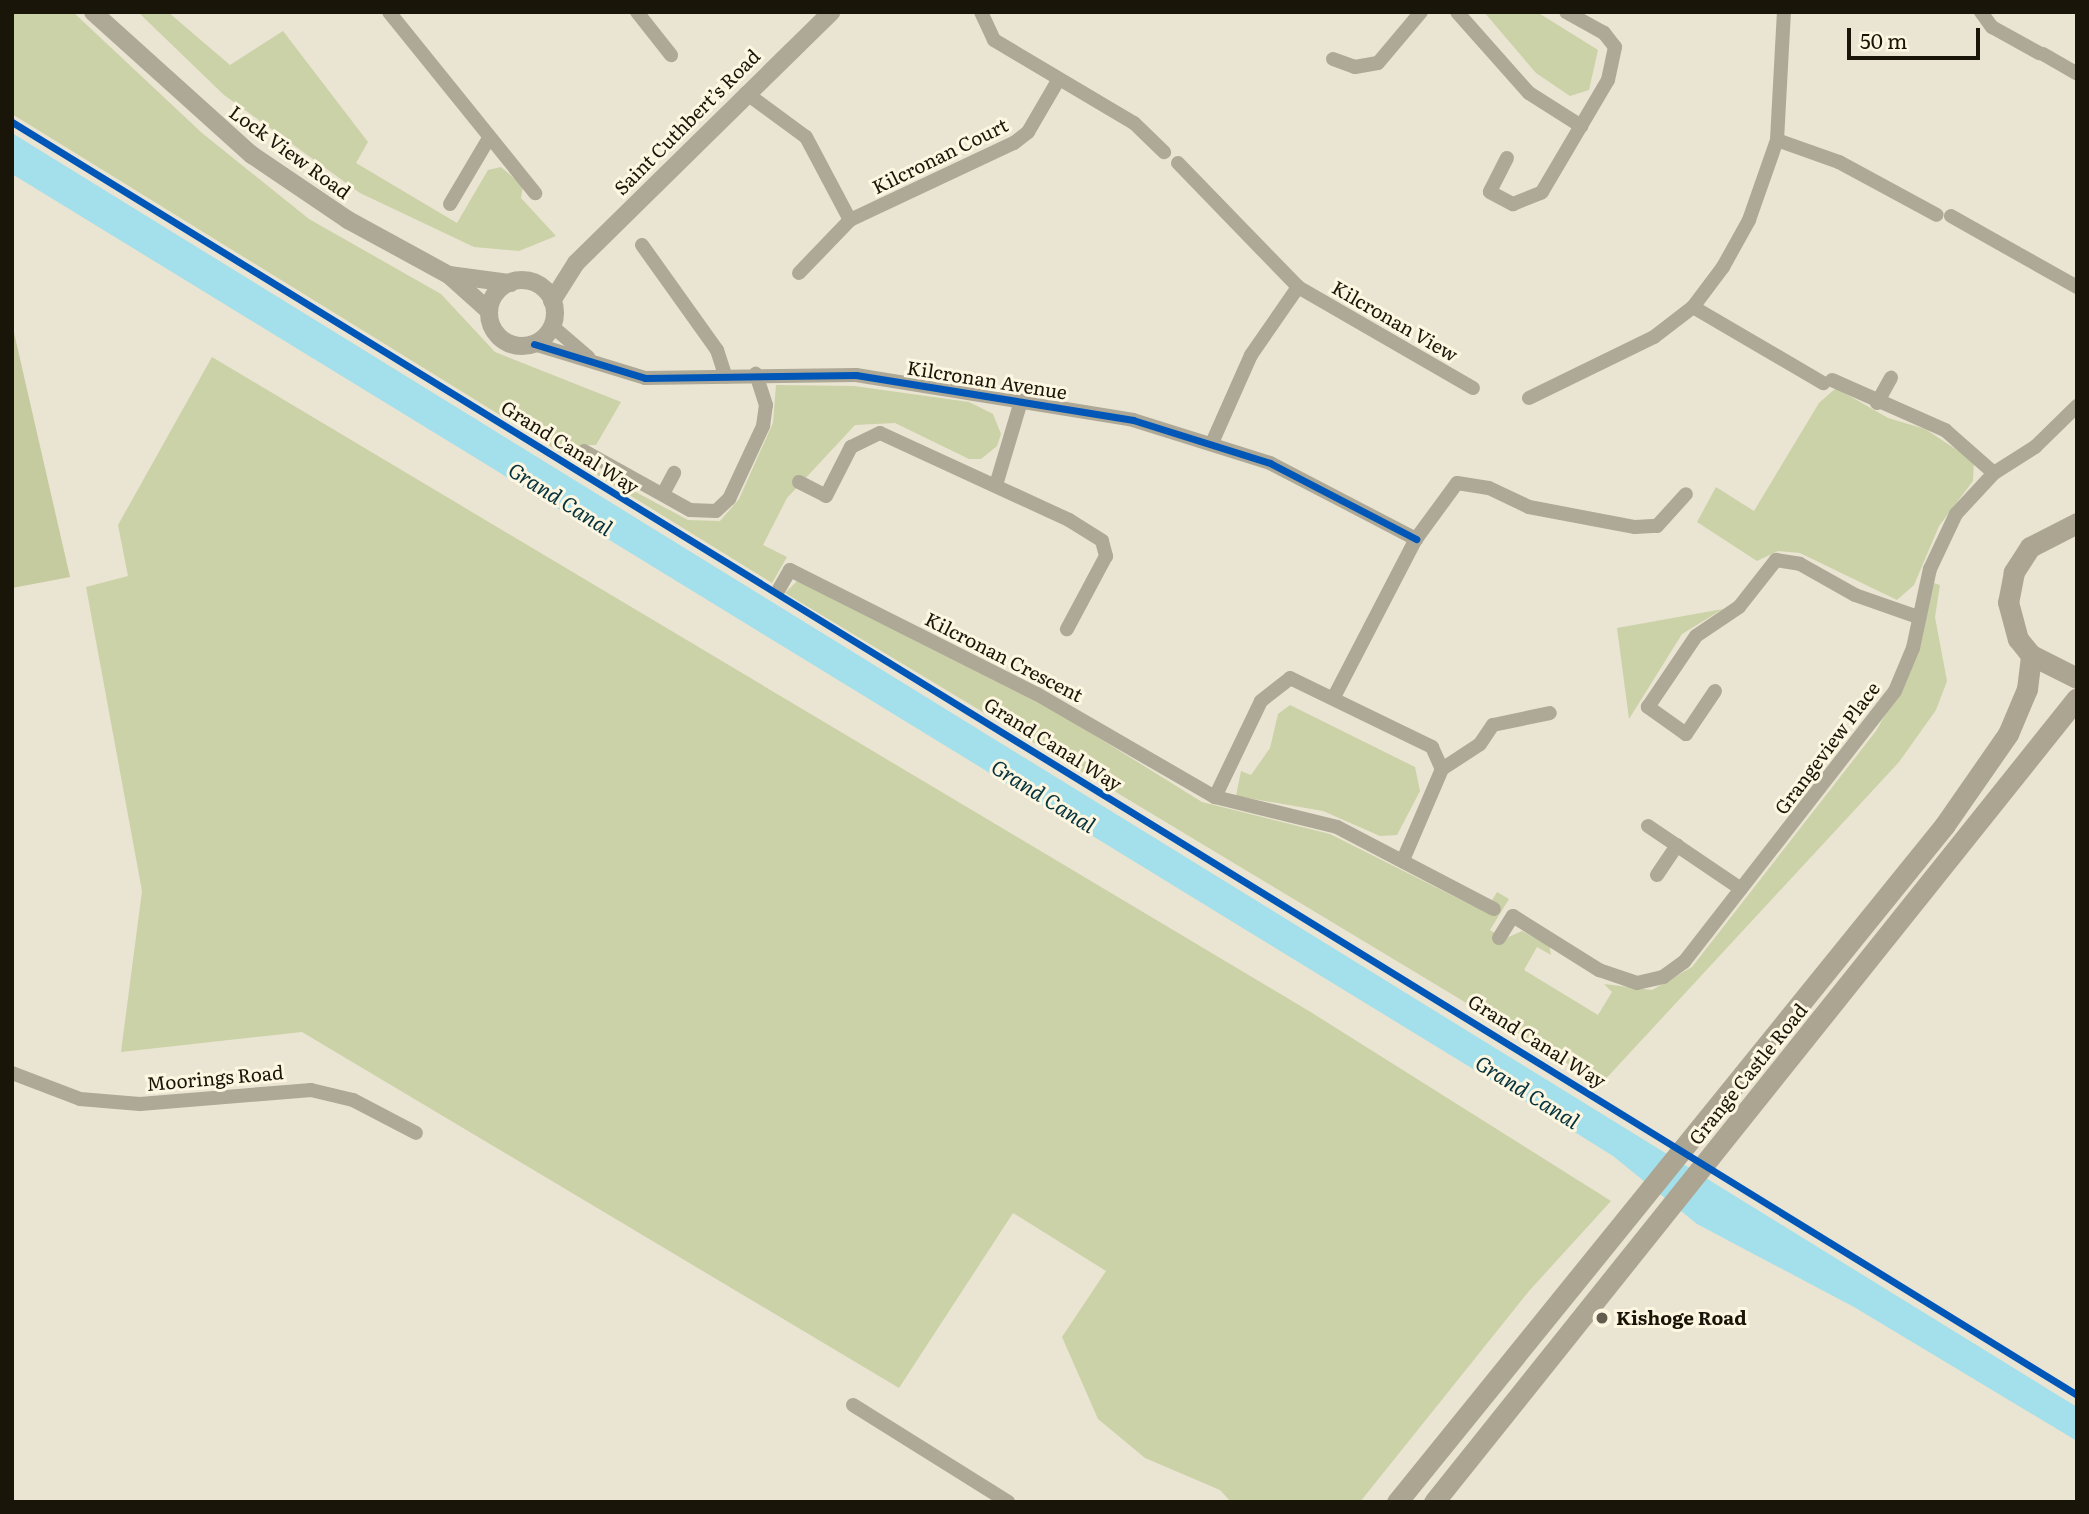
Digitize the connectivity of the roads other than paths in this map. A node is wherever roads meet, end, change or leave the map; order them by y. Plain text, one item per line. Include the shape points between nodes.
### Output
1 (93, 12) edge
2 (389, 12) edge
3 (636, 12) edge
4 (831, 12) edge
5 (981, 12) edge
6 (1421, 12) edge
7 (1457, 12) edge
8 (1566, 12) edge
9 (1784, 12) edge
10 (1981, 12) edge
11 (671, 55) dead end
12 (1333, 59) dead end
13 (2077, 74) edge
14 (1059, 79) junction
15 (746, 93) junction
16 (1581, 126) junction
17 (489, 138) junction
18 (1777, 140) junction
19 (1164, 152) dead end
20 (1507, 158) dead end
21 (1178, 163) dead end
22 (535, 193) dead end
23 (450, 204) dead end
24 (850, 220) junction
25 (642, 245) dead end
26 (576, 263) junction
27 (799, 273) dead end
28 (449, 275) junction
29 (510, 283) junction
30 (535, 283) junction
31 (1298, 287) junction
32 (2077, 287) edge
33 (552, 301) junction
34 (1693, 307) junction
35 (489, 311) junction
36 (552, 326) junction
37 (534, 344) junction
38 (592, 360) junction
39 (756, 374) junction
40 (726, 377) junction
41 (1891, 378) dead end
42 (1473, 388) dead end
43 (1530, 398) dead end
44 (1021, 401) junction
45 (1877, 404) junction
46 (2077, 406) edge
47 (1212, 443) junction
48 (584, 451) dead end
49 (1994, 472) junction
50 (674, 473) dead end
51 (799, 482) dead end
52 (996, 485) junction
53 (663, 494) junction
54 (1686, 494) dead end
55 (2073, 521) edge
56 (1416, 539) junction
57 (779, 589) dead end
58 (1918, 617) junction
59 (1067, 629) dead end
60 (2031, 655) junction
61 (2077, 678) edge
62 (1715, 691) dead end
63 (1335, 695) junction
64 (2077, 698) edge
65 (1550, 713) dead end
66 (1442, 769) junction
67 (1215, 797) junction
68 (1648, 826) dead end
69 (1677, 845) junction
70 (1403, 860) junction
71 (1657, 875) dead end
72 (1741, 889) junction
73 (1494, 909) dead end
74 (1499, 937) dead end
75 (12, 1073) edge
76 (416, 1133) dead end
77 (853, 1405) dead end
78 (1008, 1502) edge
79 (1397, 1502) edge
80 (1434, 1502) edge

1 - 28 street, Lock View Road via 252,155 348,220
2 - 17 street
3 - 11 street
4 - 15 street, Saint Cuthbert’s Road
5 - 14 street via 993,40
6 - 12 street via 1378,63 1355,67
7 - 16 street via 1529,93
8 - 16 street via 1604,33 1615,47 1608,79
9 - 18 street
10 - 13 street via 1992,27
14 - 19 street via 1134,123
14 - 24 street, Kilcronan Court via 1028,132 1014,143
15 - 24 street via 806,136
15 - 26 street, Saint Cuthbert’s Road
16 - 20 street via 1558,171 1528,201 1513,204 1490,192
17 - 22 street
17 - 23 street
18 - 32 street via 1839,162
18 - 34 street via 1749,220
21 - 31 street, Kilcronan View
24 - 27 street, Kilcronan Court
25 - 40 street via 717,350
26 - 30 street, Saint Cuthbert’s Road
26 - 33 street, Saint Cuthbert’s Road
28 - 29 street, Lock View Road
28 - 35 street, Lock View Road
29 - 30 street
29 - 35 street via 496,293
30 - 33 street
31 - 42 street, Kilcronan View
31 - 47 street via 1251,355
33 - 36 street
34 - 43 street via 1654,337
34 - 45 street via 1827,382
35 - 37 street via 502,340
36 - 37 street
36 - 38 street, Kilcronan Avenue
37 - 38 street, Kilcronan Avenue
38 - 40 street, Kilcronan Avenue via 645,378
39 - 40 street, Kilcronan Avenue
39 - 44 street, Kilcronan Avenue via 856,376
39 - 53 street via 766,415 725,506 699,512
41 - 45 street
44 - 47 street, Kilcronan Avenue via 1133,420
44 - 52 street
45 - 49 street via 1945,430
46 - 49 street, Grangeview Place via 2035,447
47 - 56 street, Kilcronan Avenue via 1270,463
48 - 53 street
49 - 58 street, Grangeview Place via 1956,514 1927,580
50 - 53 street
51 - 52 street via 826,495 852,447 880,433
52 - 59 street via 1101,541 1106,555
54 - 56 street via 1657,526 1634,527 1529,507 1489,488 1457,483
55 - 60 main road via 2030,547 2010,587 2010,615
56 - 63 street
57 - 67 street, Kilcronan Crescent via 790,570 1037,694
58 - 62 street via 1856,595 1800,564 1776,560 1739,607 1696,636 1648,707 1686,734
58 - 72 street, Grangeview Place via 1895,691
60 - 61 main road
60 - 79 main road, Grange Castle Road via 2015,719 1976,783 1609,1247
63 - 66 street via 1432,747
63 - 67 street via 1290,678 1271,689
64 - 80 main road, Grange Castle Road
65 - 66 street via 1493,725 1479,744
66 - 70 street
67 - 70 street, Kilcronan Crescent via 1337,827
68 - 69 street
69 - 71 street
69 - 72 street
70 - 73 street, Kilcronan Crescent
72 - 74 street, Grangeview Place via 1684,962 1663,977 1637,983 1599,971 1513,916
75 - 76 street, Moorings Road via 80,1099 140,1104 311,1090 353,1100
77 - 78 street

